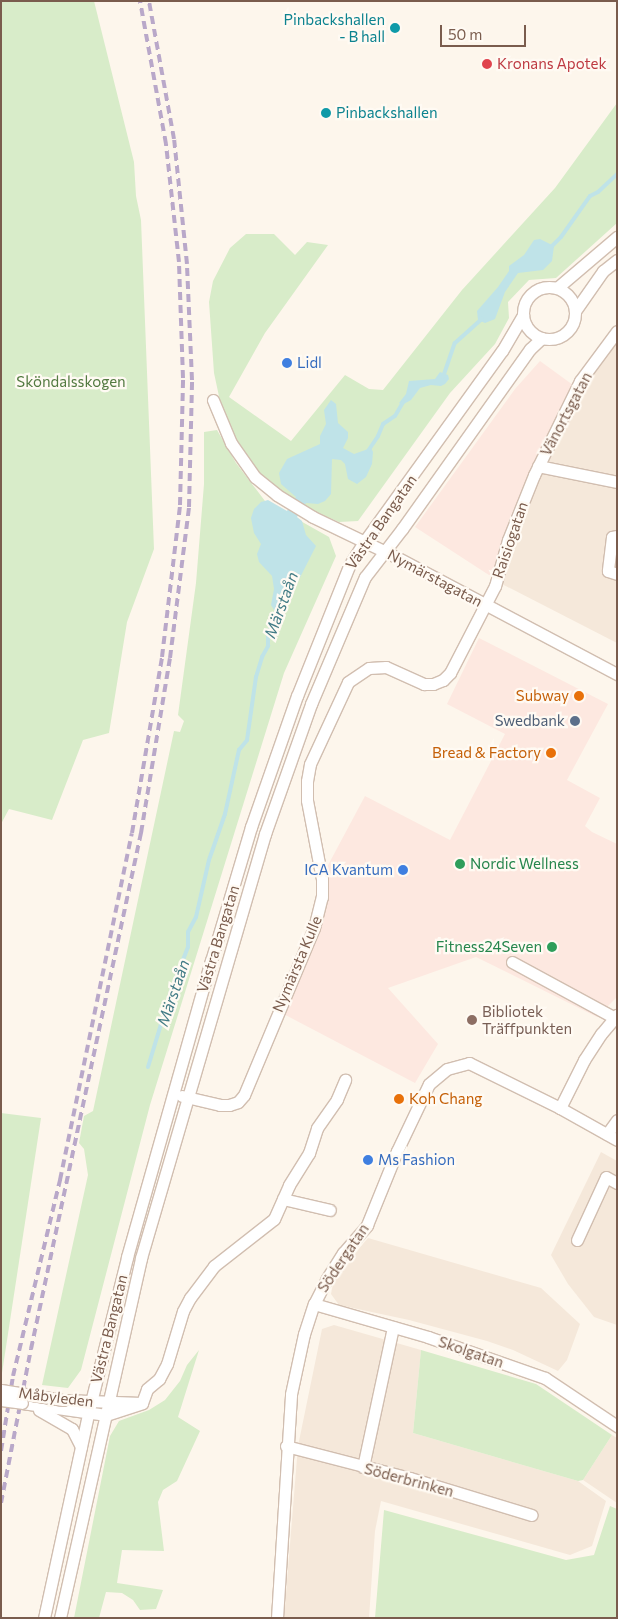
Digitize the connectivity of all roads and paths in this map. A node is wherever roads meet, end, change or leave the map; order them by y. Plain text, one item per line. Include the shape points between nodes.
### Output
1 (617, 237) edge
2 (617, 260) edge
3 (557, 288) junction
4 (575, 311) junction
5 (523, 315) junction
6 (617, 331) edge
7 (542, 338) junction
8 (213, 400) dead end
9 (536, 470) junction
10 (617, 482) edge
11 (617, 536) edge
12 (364, 542) junction
13 (383, 551) junction
14 (617, 574) edge
15 (486, 606) junction
16 (617, 674) edge
17 (512, 962) dead end
18 (616, 1017) edge
19 (345, 1080) dead end
20 (173, 1094) junction
21 (188, 1098) junction
22 (560, 1108) junction
23 (617, 1120) edge
24 (612, 1137) edge
25 (617, 1183) edge
26 (283, 1199) junction
27 (330, 1210) dead end
28 (577, 1240) dead end
29 (314, 1304) junction
30 (393, 1327) junction
31 (1, 1390) edge
32 (1, 1400) edge
33 (91, 1402) junction
34 (110, 1402) junction
35 (142, 1404) junction
36 (61, 1410) junction
37 (88, 1414) junction
38 (106, 1416) junction
39 (617, 1426) edge
40 (286, 1446) junction
41 (81, 1447) junction
42 (363, 1467) junction
43 (532, 1515) dead end
44 (44, 1618) edge
45 (60, 1618) edge
46 (277, 1618) edge

1 - 3 street, Västra Bangatan
2 - 4 street via 603,271
3 - 4 street via 569,297
3 - 5 street, Västra Bangatan via 537,290 527,301
4 - 7 street via 574,321 566,333 552,339
5 - 7 street via 529,329
5 - 12 street, Västra Bangatan via 502,351
6 - 9 street, Vänortsgatan via 580,381
7 - 13 street, Västra Bangatan via 530,349
8 - 12 street, Nymärstagatan via 226,435 251,472 266,487 305,512
9 - 10 street
9 - 15 street, Raisiogatan
11 - 14 street via 612,537 608,571
12 - 13 street, Nymärstagatan
12 - 20 street, Västra Bangatan via 349,566 271,771
13 - 15 street, Nymärstagatan
13 - 21 street, Västra Bangatan via 365,577 311,704 265,834
15 - 16 street, Nymärstagatan
15 - 21 street, Nymärsta Kulle via 450,673 443,680 424,684 386,667 369,668 348,682 310,764 306,782 322,879 322,897 314,928 244,1095 229,1105
17 - 18 street
18 - 22 street via 584,1060
19 - 26 street via 337,1099 317,1128 309,1153
20 - 21 street, Nymärsta Kulle
20 - 33 street, Västra Bangatan via 127,1257
21 - 34 street, Västra Bangatan via 141,1258
22 - 24 street, Södergatan
22 - 29 street, Södergatan via 469,1063 447,1069 429,1084 367,1225 343,1253
23 - 24 street
25 - 28 street via 606,1177
26 - 27 street
26 - 35 street via 274,1219 201,1280 183,1311 168,1364 147,1390
29 - 30 street, Skolgatan
29 - 40 street, Södergatan via 291,1394
30 - 39 street, Skolgatan via 545,1378
30 - 42 street
31 - 36 street, Måbyleden, bridge
32 - 36 street, Måbyleden, bridge
33 - 34 street, Måbyleden
33 - 36 street, Måbyleden
33 - 37 street, Västra Bangatan
34 - 35 street, Måbyleden
34 - 38 street, Västra Bangatan
35 - 38 street
36 - 37 street, Måbyleden
36 - 41 street
37 - 38 street, Måbyleden
37 - 41 street, Västra Bangatan
38 - 45 street, Västra Bangatan
40 - 42 street, Söderbrinken
40 - 46 street, Södergatan
41 - 44 street, Västra Bangatan
42 - 43 street, Söderbrinken

